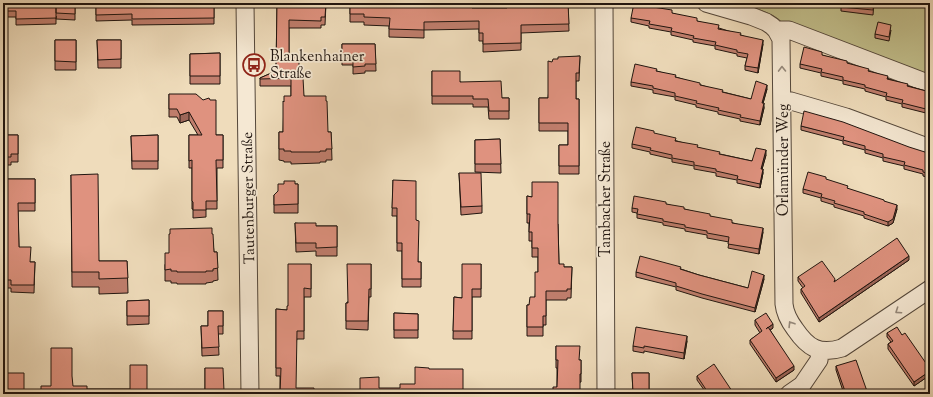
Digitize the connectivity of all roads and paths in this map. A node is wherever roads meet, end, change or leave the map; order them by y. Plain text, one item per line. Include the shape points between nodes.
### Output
1 (245, 3) edge
2 (604, 3) edge
3 (706, 3) edge
4 (776, 30) junction
5 (930, 84) edge
6 (778, 103) junction
7 (930, 148) edge
8 (930, 289) edge
9 (820, 350) junction
10 (250, 394) edge
11 (606, 394) edge
12 (789, 394) edge

1 - 10 street, Tautenburger Straße
2 - 11 street, Tambacher Straße
3 - 4 street via 760,19
4 - 5 street via 789,30
6 -> 4 street, Orlamünder Weg via 781,39
6 - 7 street via 791,101 846,117
9 -> 6 street, Orlamünder Weg via 804,341 785,311
8 -> 9 street via 842,348 832,351
9 - 12 street via 819,360 802,385

